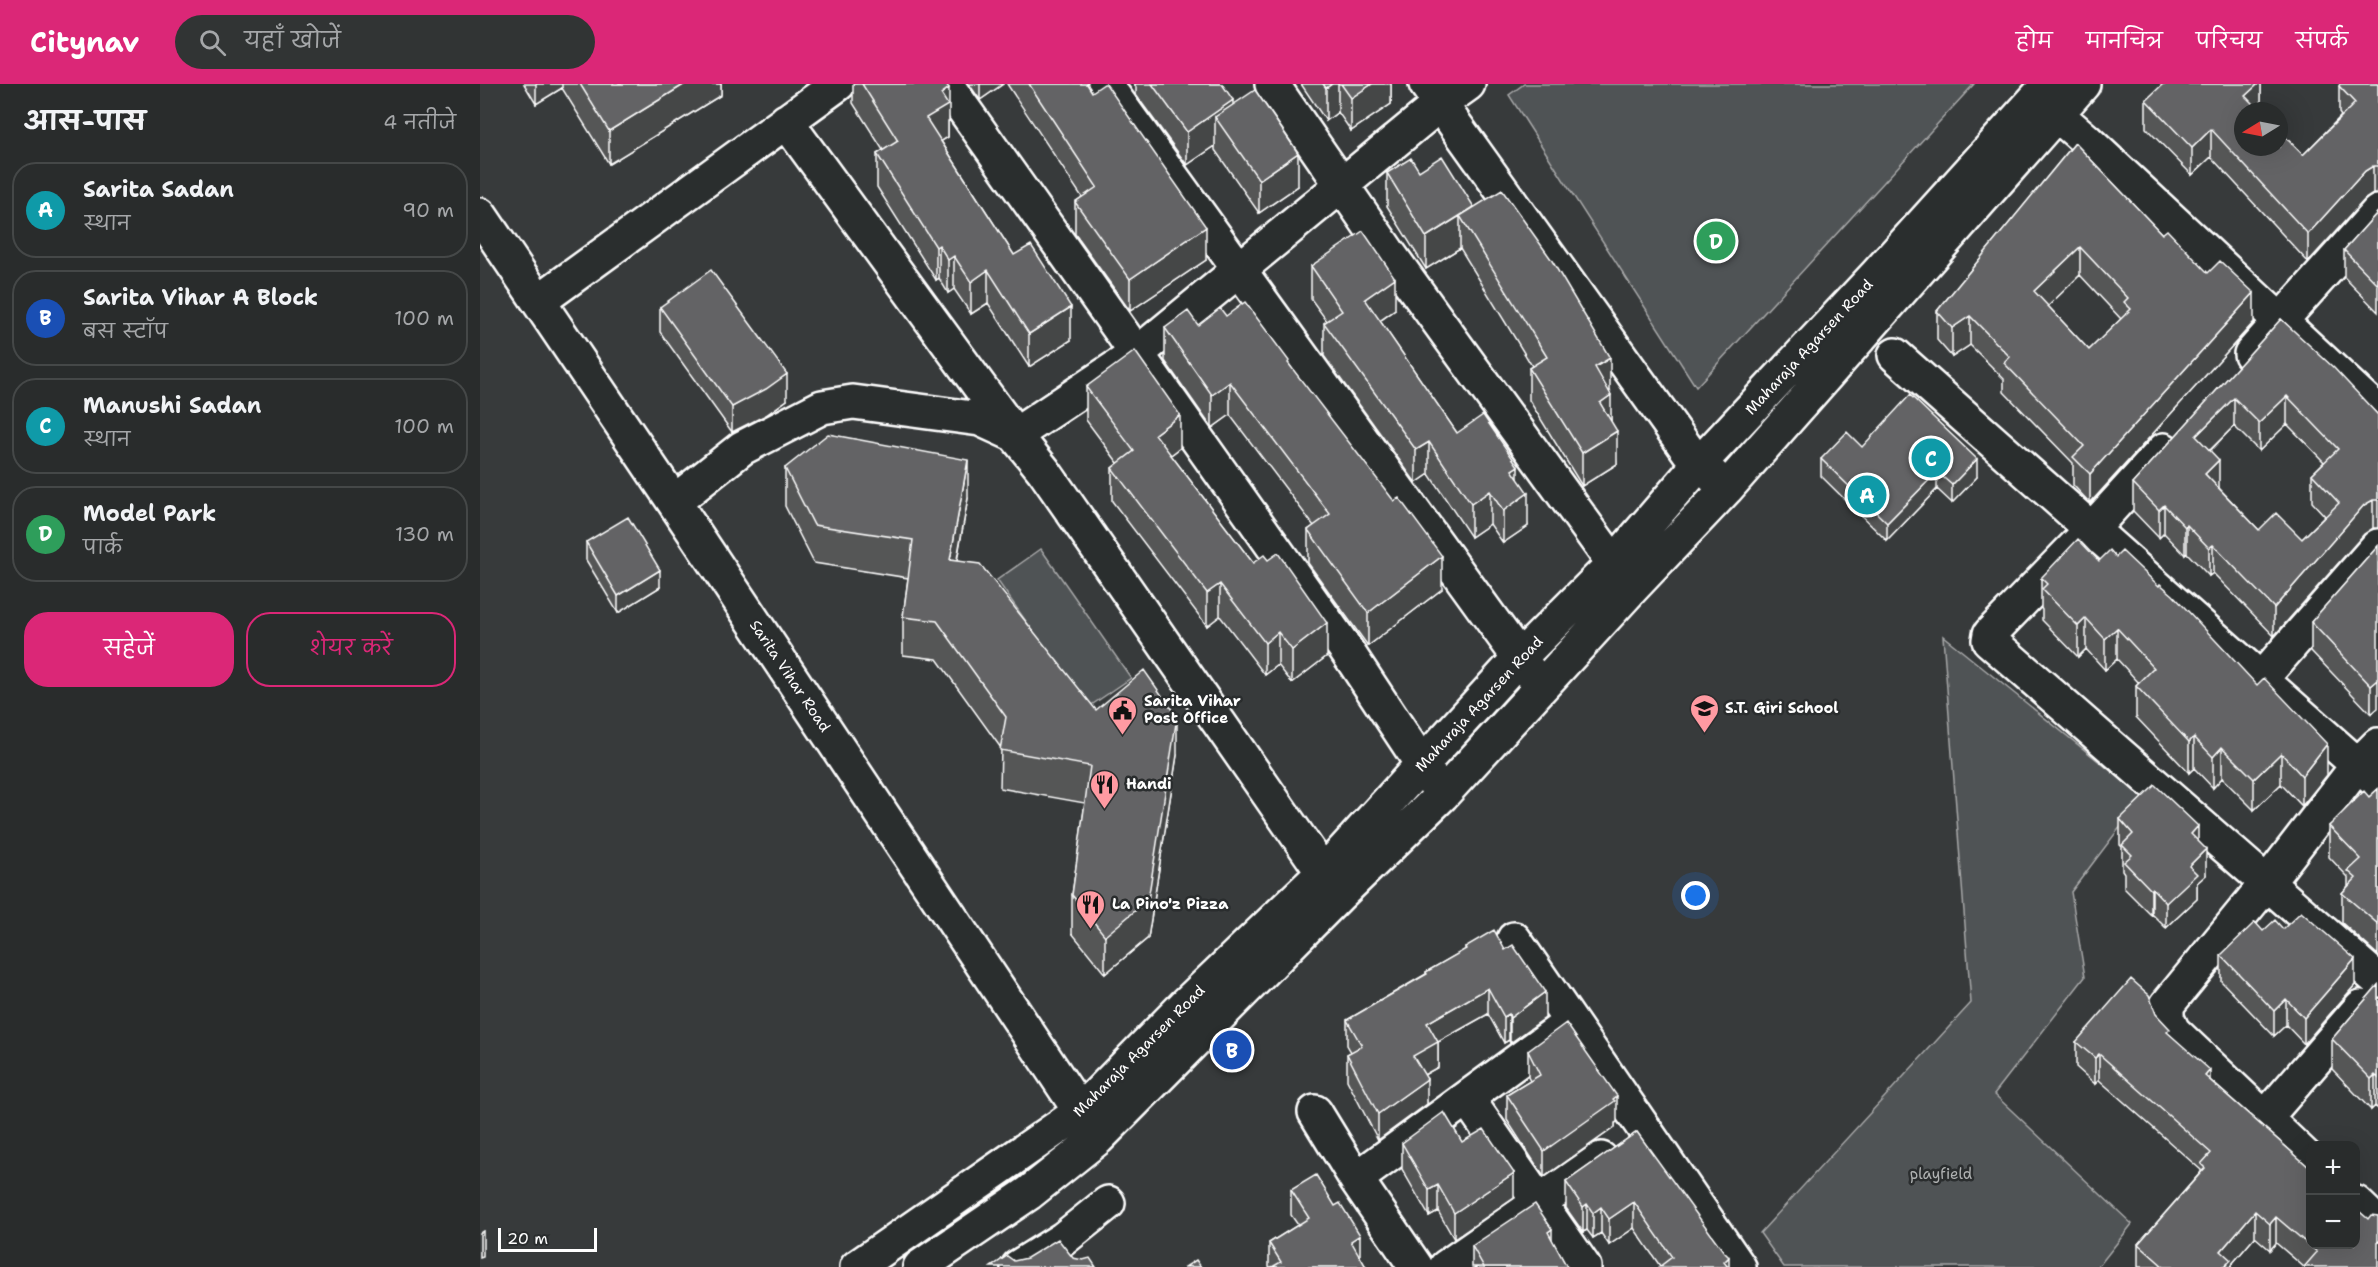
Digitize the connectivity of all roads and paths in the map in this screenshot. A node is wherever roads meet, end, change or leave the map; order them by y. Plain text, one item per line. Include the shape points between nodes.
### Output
1 (837, 84) edge
2 (946, 84) edge
3 (1105, 84) edge
4 (1272, 84) edge
5 (1468, 84) edge
6 (2083, 84) edge
7 (1433, 94) edge
8 (2047, 98) edge
9 (786, 121) junction
10 (1341, 185) junction
11 (2378, 212) edge
12 (480, 215) edge
13 (1238, 271) junction
14 (539, 301) junction
15 (2280, 321) junction
16 (1826, 351) junction
17 (1138, 353) junction
18 (1895, 355) dead end
19 (2233, 373) edge
20 (2378, 412) edge
21 (2186, 425) edge
22 (1015, 435) junction
23 (1700, 463) junction
24 (1726, 489) junction
25 (674, 502) junction
26 (2092, 530) junction
27 (2378, 546) edge
28 (1623, 576) junction
29 (1519, 658) junction
30 (2261, 679) junction
31 (1541, 688) junction
32 (2371, 764) edge
33 (1422, 765) junction
34 (1442, 795) junction
35 (2267, 883) junction
36 (1331, 884) junction
37 (1514, 939) dead end
38 (2378, 980) edge
39 (2378, 987) edge
40 (1571, 1022) junction
41 (1467, 1098) junction
42 (1315, 1112) dead end
43 (2265, 1118) junction
44 (1089, 1125) junction
45 (1644, 1129) junction
46 (2306, 1157) edge
47 (1356, 1179) junction
48 (1108, 1203) dead end
49 (1540, 1203) junction
50 (2360, 1208) edge
51 (2378, 1224) edge
52 (1063, 1239) junction
53 (857, 1267) edge
54 (920, 1267) edge
55 (1018, 1267) edge
56 (1082, 1267) edge
57 (1416, 1267) edge
58 (1446, 1267) edge
59 (1584, 1267) edge
60 (1739, 1267) edge

1 - 9 street
2 - 17 street
3 - 13 street
4 - 10 street
5 - 7 street
6 - 8 street, Maharaja Agarsen Road
7 - 10 street
7 - 23 street
8 - 15 street via 2085,139
8 - 16 street, Maharaja Agarsen Road
9 - 14 street
9 - 22 street
10 - 13 street
10 - 28 street
11 - 15 street
12 - 14 street, Sarita Vihar Road
13 - 17 street
13 - 29 street
14 - 25 street, Sarita Vihar Road
15 - 19 street
15 - 20 street
16 - 23 street, Maharaja Agarsen Road
16 - 24 street, Maharaja Agarsen Road
17 - 22 street
17 - 33 street via 1345,648
18 - 26 street
21 - 26 street
22 - 25 street via 980,419 853,402 822,407 741,448
22 - 36 street via 1051,480
23 - 24 street
23 - 28 street, Maharaja Agarsen Road
24 - 28 street, Maharaja Agarsen Road
25 - 44 street, Sarita Vihar Road
26 - 30 street
26 - 35 street via 1990,634 1989,640
27 - 30 street
28 - 29 street, Maharaja Agarsen Road
28 - 31 street, Maharaja Agarsen Road
29 - 31 street
29 - 33 street, Maharaja Agarsen Road
30 - 32 street
31 - 34 street, Maharaja Agarsen Road
32 - 35 street
33 - 34 street
33 - 36 street, Maharaja Agarsen Road
34 - 36 street, Maharaja Agarsen Road
35 - 38 street
35 - 43 street via 2167,1005 2173,1031
36 - 44 street, Maharaja Agarsen Road
37 - 40 street
39 - 43 street
40 - 41 street
40 - 45 street
41 - 47 street
41 - 49 street
42 - 47 street
43 - 46 street
44 - 53 street, Maharaja Agarsen Road
44 - 54 street, Maharaja Agarsen Road via 1029,1193
45 - 49 street
45 - 60 street
47 - 57 street
48 - 52 street
49 - 58 street
49 - 59 street
50 - 51 street
52 - 55 street
52 - 56 street

